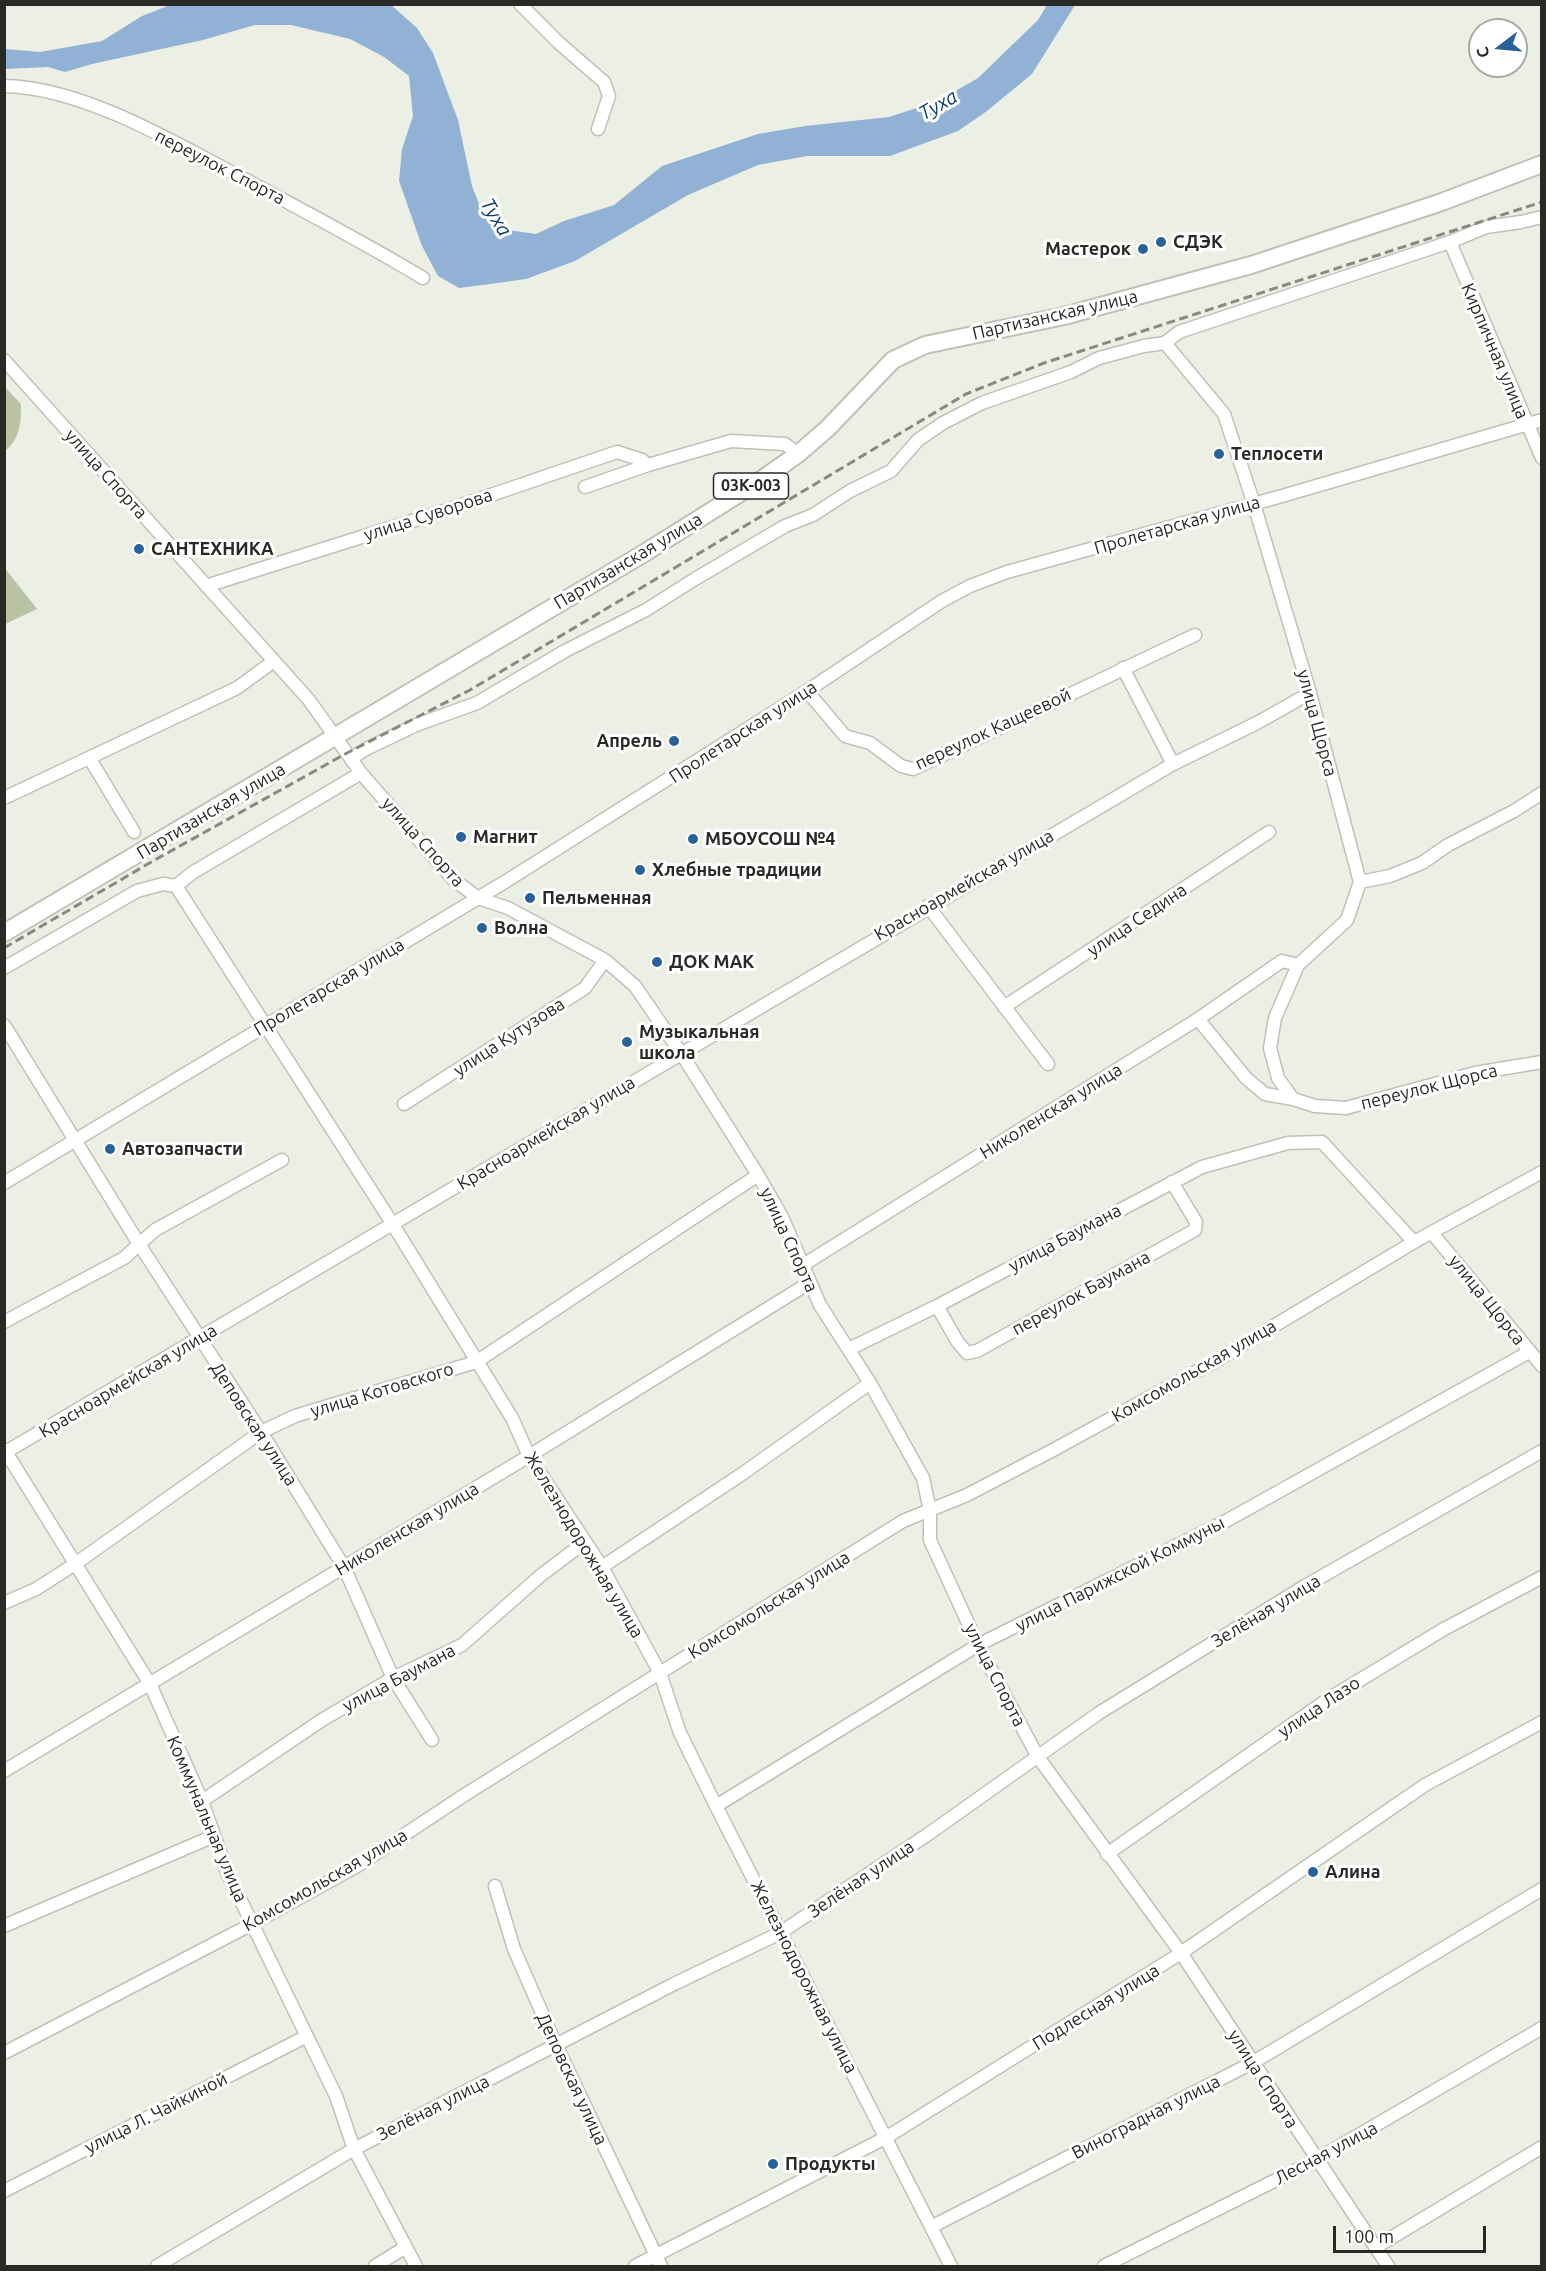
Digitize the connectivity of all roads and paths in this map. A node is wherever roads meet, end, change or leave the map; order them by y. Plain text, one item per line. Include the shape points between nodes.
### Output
1 (520, 4) edge
2 (4, 86) edge
3 (598, 129) dead end
4 (1542, 164) edge
5 (1542, 217) edge
6 (1450, 242) junction
7 (423, 278) dead end
8 (1165, 343) junction
9 (4, 360) edge
10 (1542, 420) edge
11 (1526, 424) junction
12 (798, 454) junction
13 (1542, 458) edge
14 (648, 465) junction
15 (585, 487) dead end
16 (1254, 504) junction
17 (206, 586) junction
18 (1195, 635) dead end
19 (274, 661) junction
20 (1123, 668) junction
21 (807, 691) junction
22 (1310, 693) junction
23 (337, 736) junction
24 (352, 758) junction
25 (90, 759) junction
26 (1173, 764) junction
27 (361, 773) junction
28 (1542, 793) edge
29 (4, 798) edge
30 (134, 832) dead end
31 (1269, 832) dead end
32 (1360, 882) junction
33 (176, 886) junction
34 (478, 898) junction
35 (928, 906) junction
36 (4, 933) edge
37 (605, 960) junction
38 (1298, 965) junction
39 (4, 968) edge
40 (1004, 1007) junction
41 (1198, 1019) junction
42 (4, 1025) edge
43 (267, 1025) junction
44 (681, 1053) junction
45 (1542, 1062) edge
46 (1048, 1064) dead end
47 (1293, 1099) junction
48 (404, 1104) dead end
49 (75, 1141) junction
50 (282, 1160) dead end
51 (1542, 1172) edge
52 (758, 1175) junction
53 (1172, 1182) junction
54 (4, 1183) edge
55 (392, 1222) junction
56 (1432, 1233) junction
57 (1414, 1242) junction
58 (139, 1244) junction
59 (803, 1265) junction
60 (808, 1283) junction
61 (937, 1306) junction
62 (4, 1322) edge
63 (200, 1339) junction
64 (849, 1349) junction
65 (1529, 1352) junction
66 (476, 1362) junction
67 (1542, 1366) edge
68 (870, 1383) junction
69 (261, 1432) junction
70 (1542, 1451) edge
71 (5, 1452) edge
72 (529, 1456) junction
73 (930, 1511) junction
74 (585, 1542) junction
75 (75, 1564) junction
76 (344, 1566) junction
77 (602, 1567) junction
78 (1542, 1577) edge
79 (4, 1602) edge
80 (978, 1646) junction
81 (660, 1673) junction
82 (393, 1678) junction
83 (150, 1684) junction
84 (1542, 1722) edge
85 (432, 1740) dead end
86 (1038, 1757) junction
87 (4, 1771) edge
88 (202, 1801) junction
89 (716, 1806) junction
90 (214, 1836) junction
91 (1107, 1854) junction
92 (495, 1886) dead end
93 (1542, 1889) edge
94 (252, 1924) junction
95 (4, 1926) edge
96 (780, 1933) junction
97 (1181, 1953) junction
98 (1542, 2028) edge
99 (307, 2036) junction
100 (556, 2045) junction
101 (4, 2054) edge
102 (1252, 2063) junction
103 (887, 2138) junction
104 (1542, 2147) edge
105 (354, 2149) junction
106 (1316, 2160) junction
107 (4, 2191) edge
108 (932, 2227) junction
109 (406, 2247) junction
110 (1376, 2247) junction
111 (658, 2262) edge
112 (157, 2266) edge
113 (375, 2266) edge
114 (416, 2266) edge
115 (635, 2266) edge
116 (951, 2266) edge
117 (1104, 2266) edge
118 (1388, 2266) edge

1 - 3 street via 604,82 609,96
2 - 7 street, переулок Спорта via 74,98 166,138
4 - 12 main road, Партизанская улица / 03К-003 via 1439,204 1251,265 1064,316 925,345 893,360
5 - 6 street via 1486,227
6 - 8 street via 1179,332
6 - 11 street, Кирпичная улица
8 - 16 street, улица Щорса via 1224,414
8 - 24 street via 1099,358 1071,372 982,402 918,441 883,476 785,526 646,610 565,651 477,703 417,725
9 - 17 street, улица Спорта
10 - 11 street, Пролетарская улица
11 - 13 street, Кирпичная улица
11 - 16 street, Пролетарская улица
12 - 14 street via 785,444 731,441
12 - 23 main road, Партизанская улица / 03К-003 via 646,552
14 - 15 street
14 - 17 street, улица Суворова via 617,452
16 - 21 street, Пролетарская улица via 1007,572 970,586
16 - 22 street, улица Щорса
17 - 19 street, улица Спорта
18 - 20 street, переулок Кащеевой
19 - 23 street, улица Спорта
19 - 25 street via 237,688
20 - 21 street, переулок Кащеевой via 913,769 901,766 870,743 845,736
20 - 26 street
21 - 34 street, Пролетарская улица
22 - 26 street, Красноармейская улица
22 - 32 street, улица Щорса
23 - 24 street, улица Спорта
23 - 36 main road, Партизанская улица / 03К-003
24 - 27 street, улица Спорта
25 - 29 street
25 - 30 street
26 - 35 street, Красноармейская улица
27 - 33 street
27 - 34 street, улица Спорта via 453,879
28 - 32 street via 1422,862 1390,876
31 - 40 street, улица Седина
32 - 38 street via 1347,920
33 - 39 street, Партизанская улица via 163,884 137,891
33 - 43 street, Железнодорожная улица
34 - 37 street, улица Спорта via 508,908
34 - 43 street, Пролетарская улица
35 - 40 street
35 - 44 street, Красноармейская улица
37 - 44 street, улица Спорта via 635,986
37 - 48 street, улица Кутузова via 585,988
38 - 41 street, Николенская улица via 1281,961
38 - 47 street via 1275,1018 1270,1048 1278,1077
40 - 46 street
41 - 47 street via 1265,1094
41 - 59 street, Николенская улица
42 - 49 street, Деповская улица
43 - 49 street, Пролетарская улица
43 - 55 street, Железнодорожная улица
44 - 52 street, улица Спорта
44 - 55 street, Красноармейская улица
45 - 47 street, переулок Щорса via 1475,1073 1346,1108 1315,1106
49 - 54 street, Пролетарская улица
49 - 58 street, Деповская улица
50 - 58 street via 155,1230
51 - 56 street, Комсомольская улица
52 - 59 street, улица Спорта
52 - 66 street, улица Котовского
53 - 57 street, улица Баумана via 1202,1167 1288,1143 1322,1142
53 - 61 street, улица Баумана
53 - 61 street, переулок Баумана via 1196,1222 1195,1230 976,1351 966,1353
55 - 63 street, Красноармейская улица
55 - 66 street, Железнодорожная улица
56 - 57 street, Комсомольская улица
56 - 65 street, улица Щорса
57 - 73 street, Комсомольская улица via 1201,1369 1055,1449
58 - 62 street via 124,1258
58 - 63 street, Деповская улица
59 - 60 street, улица Спорта
60 - 64 street, улица Спорта
60 - 72 street, Николенская улица
61 - 64 street, улица Баумана
63 - 69 street, Деповская улица
63 - 71 street, Красноармейская улица
64 - 68 street, улица Спорта
65 - 67 street, улица Щорса
65 - 80 street, улица Парижской Коммуны via 1226,1521
66 - 69 street, улица Котовского via 296,1416
66 - 72 street, Железнодорожная улица via 512,1418
68 - 73 street, улица Спорта via 922,1478
68 - 77 street
69 - 75 street, улица Котовского
69 - 76 street, Деповская улица
70 - 86 street, Зелёная улица via 1285,1598 1099,1713
71 - 75 street, Коммунальная улица
72 - 74 street, Железнодорожная улица
72 - 76 street, Николенская улица
73 - 80 street, улица Спорта via 930,1540
73 - 81 street, Комсомольская улица via 903,1521
74 - 77 street, Железнодорожная улица
74 - 82 street, улица Баумана via 462,1645
75 - 79 street, улица Котовского via 36,1589
75 - 83 street, Коммунальная улица
76 - 82 street, Деповская улица
76 - 83 street, Николенская улица
77 - 81 street, Железнодорожная улица
78 - 91 street, улица Лазо via 1444,1629 1330,1698
80 - 86 street, улица Спорта
80 - 89 street, улица Парижской Коммуны
81 - 89 street, Железнодорожная улица via 680,1733
81 - 94 street, Комсомольская улица via 357,1866
82 - 85 street, Деповская улица
82 - 88 street, улица Баумана via 322,1720
83 - 87 street, Николенская улица
83 - 88 street, Коммунальная улица
84 - 97 street, Подлесная улица via 1425,1785
86 - 91 street, улица Спорта
86 - 96 street, Зелёная улица
88 - 90 street, Коммунальная улица
89 - 96 street, Железнодорожная улица
90 - 94 street, Коммунальная улица via 226,1872
90 - 95 street
91 - 97 street, улица Спорта
92 - 100 street, Деповская улица via 514,1949
93 - 102 street, Виноградная улица
94 - 99 street, Коммунальная улица
94 - 101 street, Комсомольская улица
96 - 100 street, Зелёная улица
96 - 103 street, Железнодорожная улица
97 - 102 street, улица Спорта
97 - 103 street, Подлесная улица
98 - 106 street, Лесная улица
99 - 105 street, Коммунальная улица via 336,2096
99 - 107 street, улица Л. Чайкиной
100 - 105 street, Зелёная улица
100 - 111 street, Деповская улица
102 - 106 street, улица Спорта
102 - 108 street, Виноградная улица
103 - 108 street, Железнодорожная улица
103 - 111 street, Подлесная улица
104 - 110 street
105 - 109 street, Коммунальная улица
105 - 112 street, Зелёная улица
106 - 110 street, улица Спорта
106 - 117 street, Лесная улица
108 - 116 street, Железнодорожная улица
109 - 113 street
109 - 114 street, Коммунальная улица
110 - 118 street, улица Спорта
111 - 115 street, Подлесная улица

